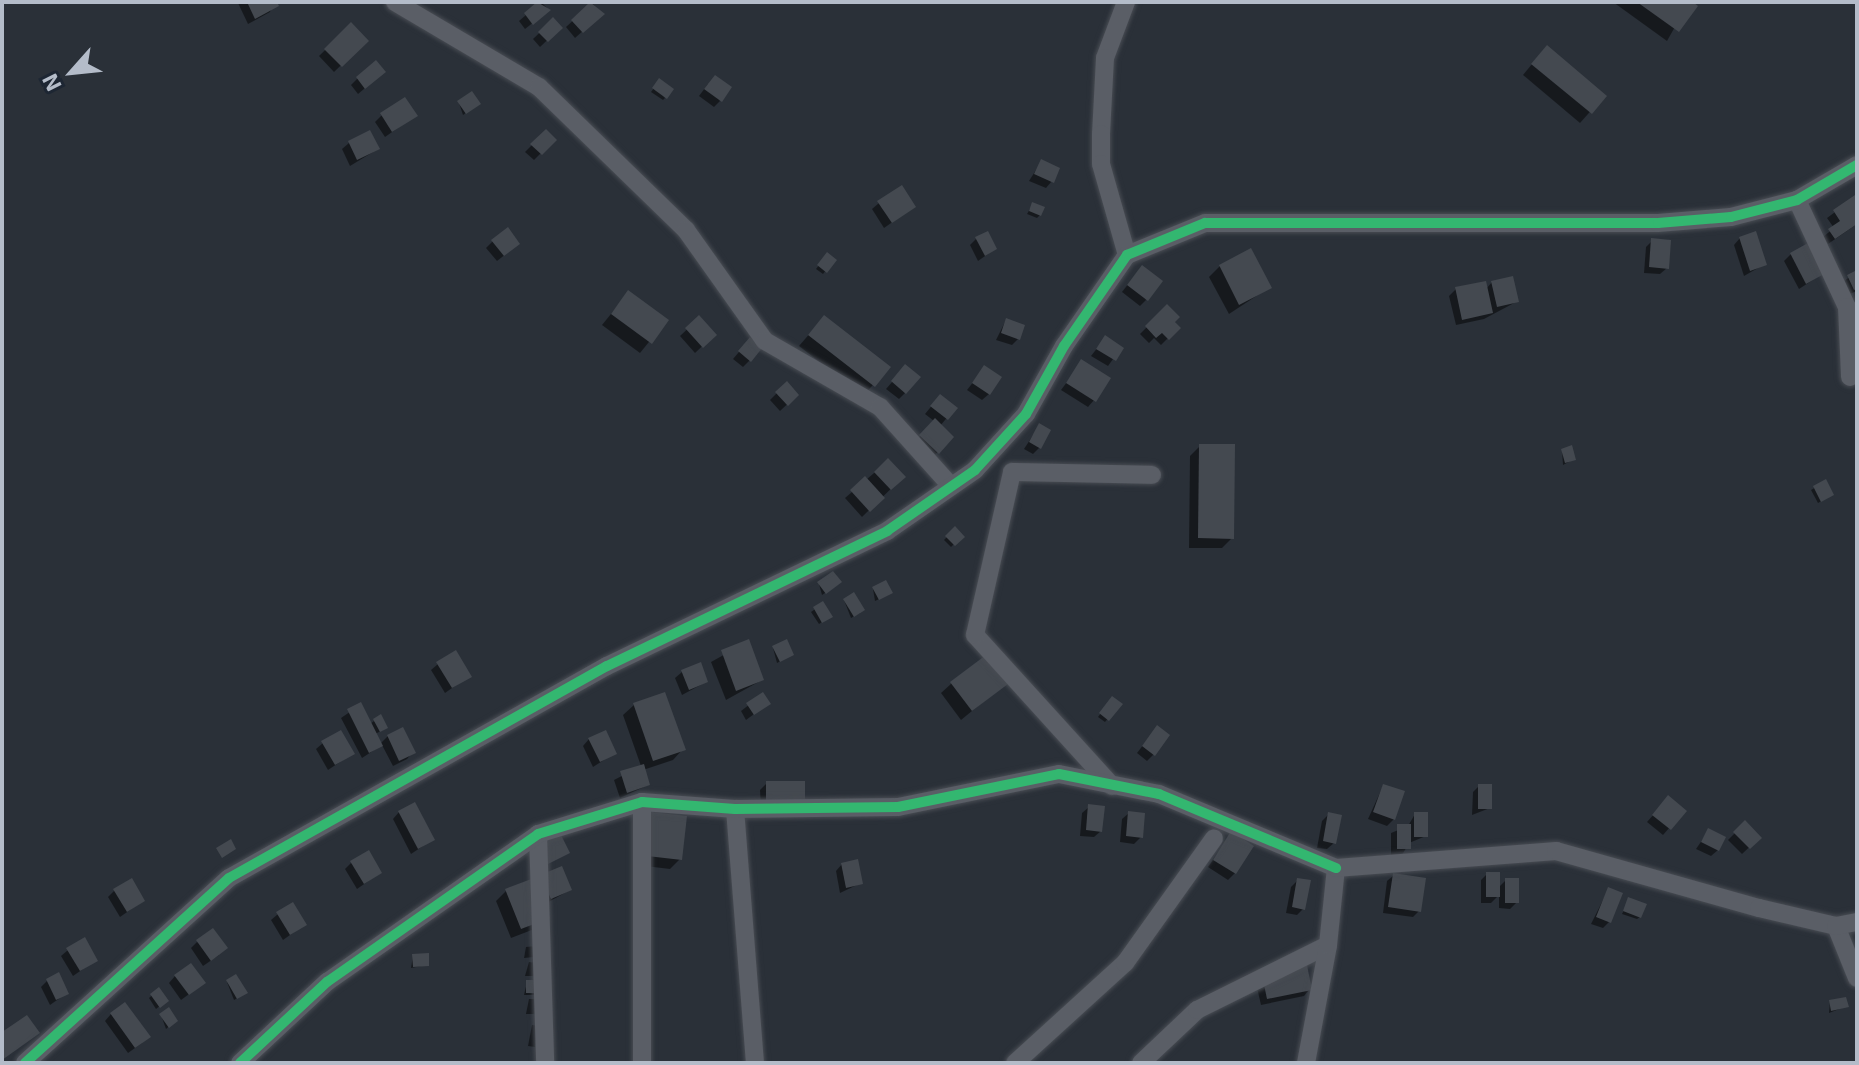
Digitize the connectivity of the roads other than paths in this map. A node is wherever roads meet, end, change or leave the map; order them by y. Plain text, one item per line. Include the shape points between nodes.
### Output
1 (395, 2) edge
2 (1126, 2) edge
3 (1857, 165) edge
4 (1797, 200) junction
5 (1127, 255) junction
6 (1847, 307) junction
7 (1857, 326) edge
8 (1850, 377) dead end
9 (1152, 475) dead end
10 (951, 486) junction
11 (1112, 786) junction
12 (642, 802) junction
13 (735, 809) junction
14 (538, 834) junction
15 (1214, 838) dead end
16 (1336, 868) junction
17 (1857, 922) edge
18 (1836, 926) junction
19 (1328, 945) junction
20 (1857, 978) edge
21 (545, 1061) dead end
22 (25, 1063) edge
23 (240, 1063) edge
24 (642, 1063) edge
25 (755, 1063) edge
26 (1015, 1063) edge
27 (1141, 1063) edge
28 (1306, 1063) edge

1 - 10 street via 539,87 686,230 765,341 880,407
2 - 5 street via 1105,58 1101,149
3 - 4 street
4 - 5 street via 1731,217 1658,223 1205,223
4 - 6 street
5 - 10 street via 1064,346 1026,414 975,470
6 - 7 street
6 - 8 street
9 - 11 street via 1012,472 975,635
10 - 22 street via 887,531 607,666 229,878
11 - 13 street via 1059,774 898,807
11 - 16 street via 1159,794
12 - 13 street
12 - 14 street
12 - 24 street
13 - 25 street
14 - 21 street
14 - 23 street via 327,982
15 - 26 street via 1125,963
16 - 18 street via 1556,851
16 - 19 street
17 - 18 street
18 - 20 street
19 - 27 street via 1197,1010
19 - 28 street

